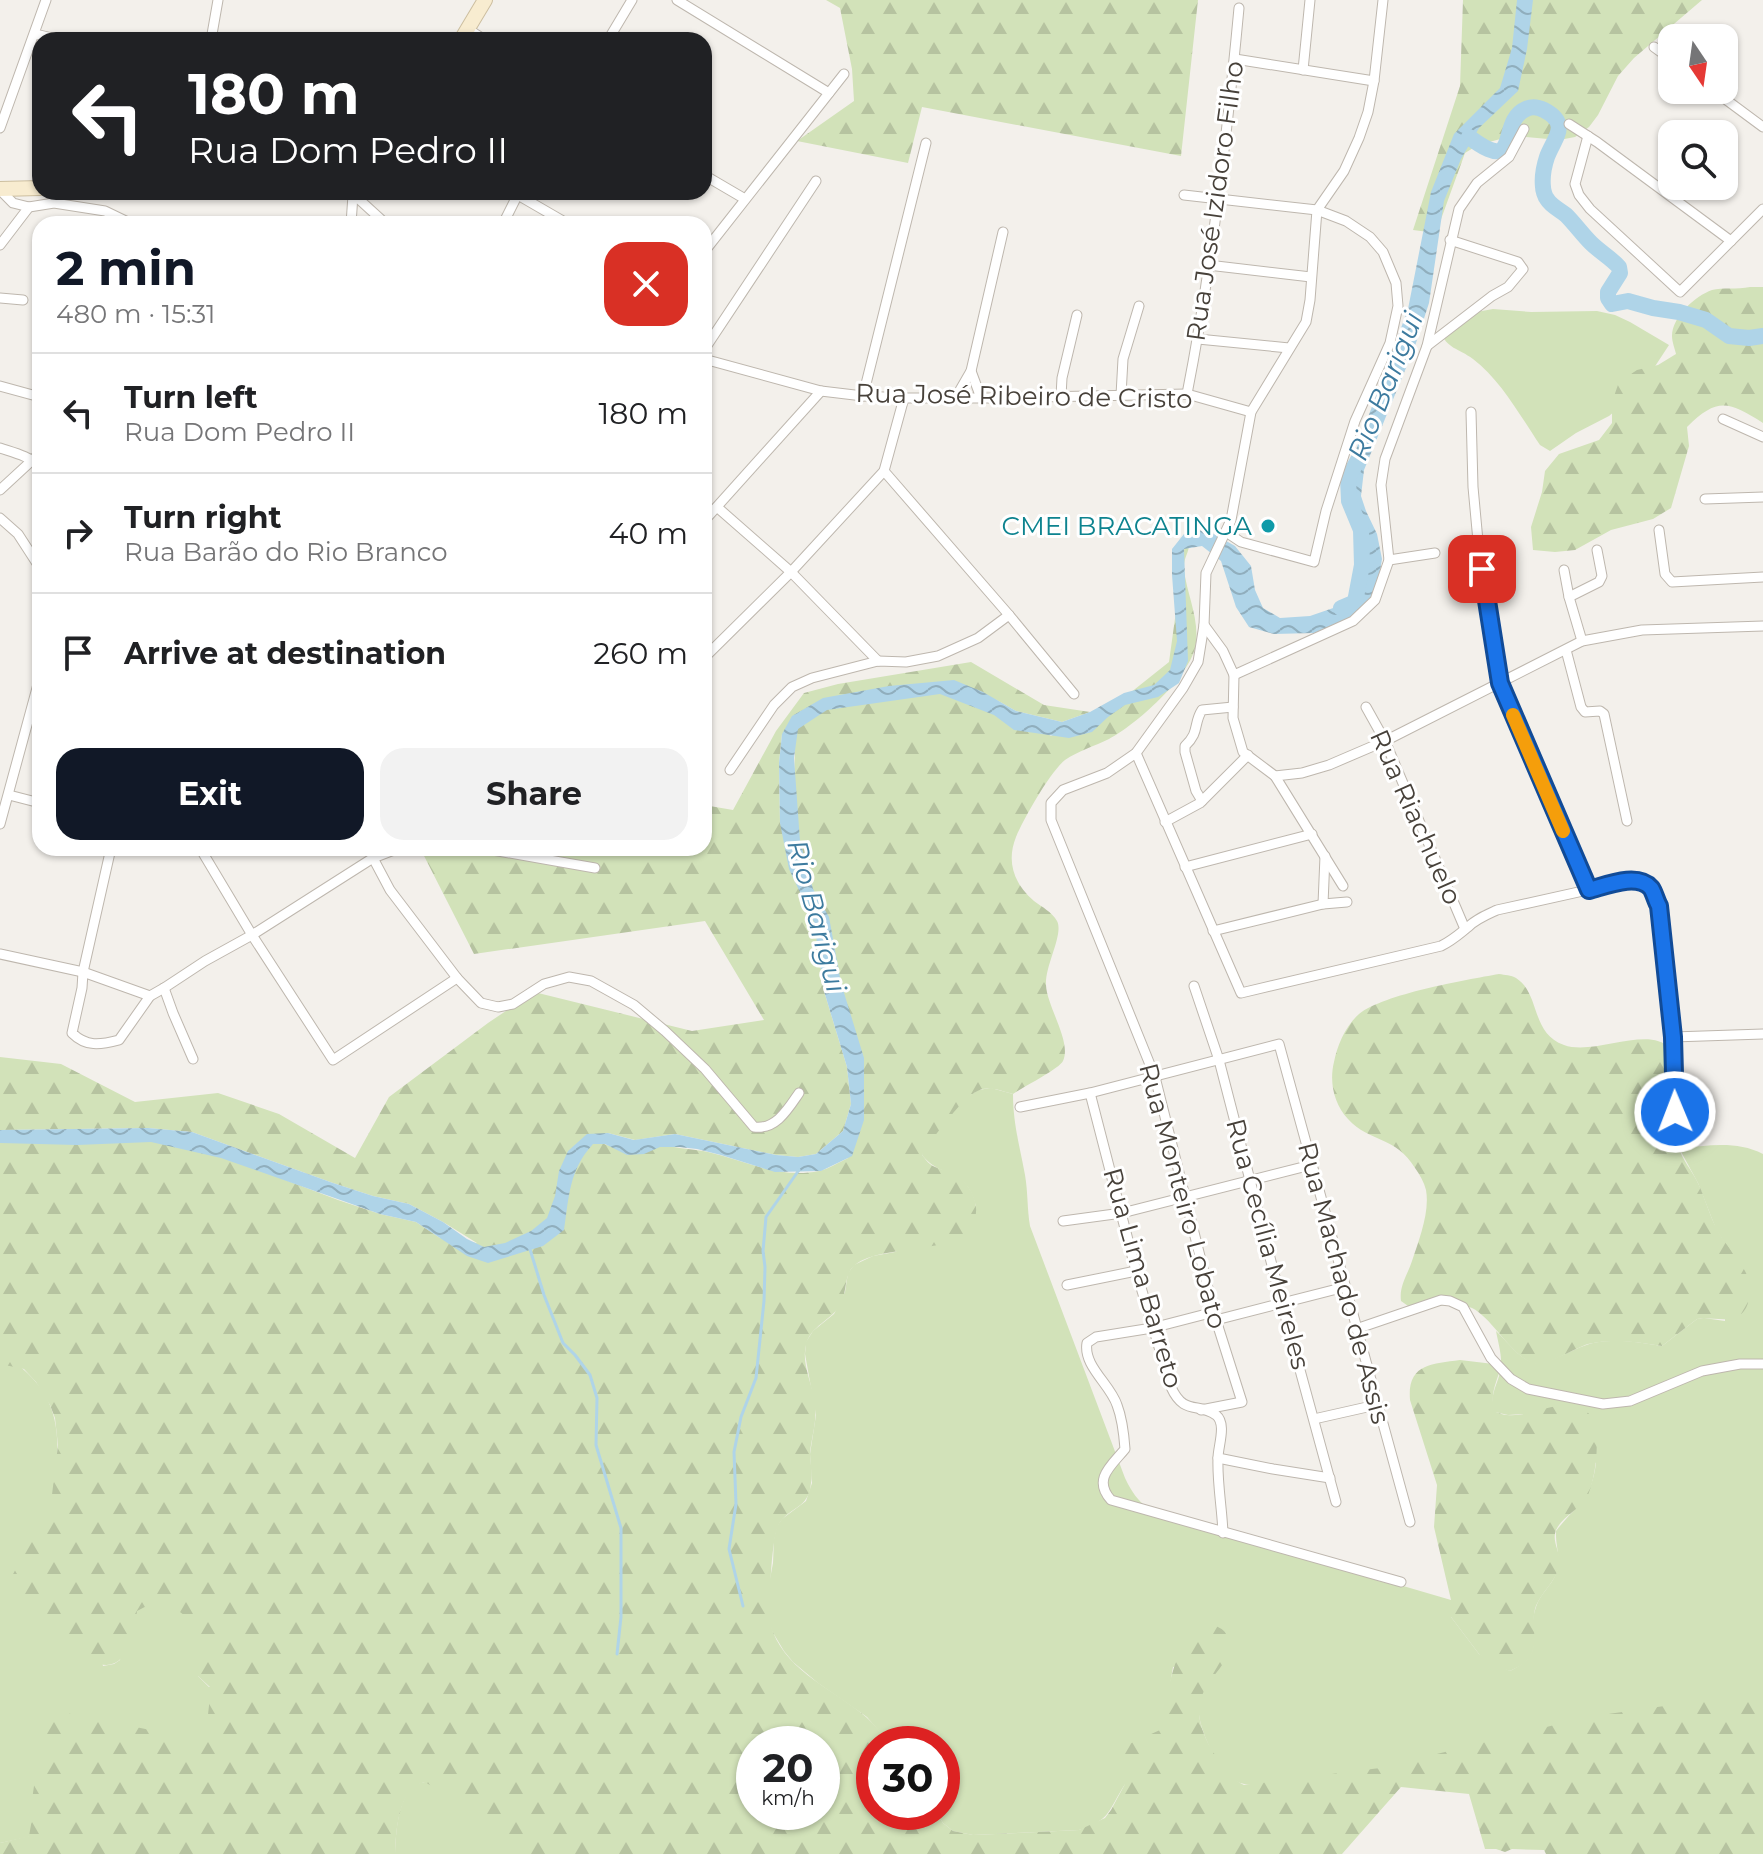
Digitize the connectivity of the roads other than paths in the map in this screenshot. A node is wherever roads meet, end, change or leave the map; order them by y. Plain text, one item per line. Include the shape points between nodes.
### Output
1 (46, 0) edge
2 (218, 0) edge
3 (485, 0) edge
4 (632, 0) edge
5 (677, 0) edge
6 (1310, 0) edge
7 (1383, 0) edge
8 (1239, 8) dead end
9 (36, 32) edge
10 (212, 32) edge
11 (465, 32) edge
12 (613, 32) edge
13 (32, 42) edge
14 (1654, 47) dead end
15 (1658, 50) edge
16 (1235, 59) junction
17 (1303, 70) junction
18 (844, 74) dead end
19 (1374, 81) junction
20 (829, 93) junction
21 (1732, 104) edge
22 (1569, 124) dead end
23 (1763, 127) edge
24 (0, 128) edge
25 (1524, 129) dead end
26 (1593, 139) junction
27 (926, 143) dead end
28 (712, 180) edge
29 (816, 181) dead end
30 (32, 188) edge
31 (0, 189) edge
32 (1184, 195) dead end
33 (1218, 198) junction
34 (745, 199) junction
35 (360, 200) edge
36 (529, 200) edge
37 (29, 207) junction
38 (1763, 209) edge
39 (1317, 210) junction
40 (115, 216) edge
41 (377, 216) edge
42 (555, 216) edge
43 (1003, 232) dead end
44 (1450, 240) junction
45 (1731, 241) junction
46 (712, 242) edge
47 (0, 245) edge
48 (1208, 265) junction
49 (1311, 277) junction
50 (0, 298) edge
51 (23, 300) dead end
52 (1139, 306) dead end
53 (1077, 315) dead end
54 (712, 338) edge
55 (1198, 339) junction
56 (1427, 346) junction
57 (1289, 348) junction
58 (712, 361) edge
59 (971, 371) junction
60 (0, 386) edge
61 (821, 391) junction
62 (1187, 394) junction
63 (32, 395) edge
64 (1121, 395) junction
65 (863, 396) junction
66 (1061, 396) junction
67 (956, 397) junction
68 (904, 398) junction
69 (981, 398) junction
70 (1251, 412) junction
71 (1471, 412) dead end
72 (1723, 419) dead end
73 (1763, 437) edge
74 (0, 448) edge
75 (32, 458) edge
76 (32, 465) edge
77 (884, 471) junction
78 (0, 490) edge
79 (1763, 497) edge
80 (1705, 499) dead end
81 (717, 507) junction
82 (712, 512) edge
83 (0, 518) edge
84 (1659, 530) dead end
85 (1225, 534) junction
86 (1597, 550) dead end
87 (1435, 553) dead end
88 (32, 555) edge
89 (1389, 560) junction
90 (1564, 570) dead end
91 (791, 572) junction
92 (1763, 577) edge
93 (1569, 597) junction
94 (1009, 615) junction
95 (1204, 625) junction
96 (1763, 626) edge
97 (1582, 641) junction
98 (712, 650) edge
99 (1566, 650) junction
100 (878, 661) junction
101 (1234, 675) junction
102 (1500, 683) junction
103 (1074, 694) dead end
104 (32, 707) edge
105 (1233, 707) junction
106 (1366, 707) dead end
107 (1385, 741) junction
108 (1136, 753) junction
109 (1248, 755) junction
110 (730, 770) dead end
111 (1275, 776) junction
112 (9, 795) junction
113 (32, 801) edge
114 (1202, 801) junction
115 (1627, 821) dead end
116 (1165, 822) junction
117 (0, 824) edge
118 (1312, 834) junction
119 (109, 856) edge
120 (205, 856) edge
121 (368, 856) edge
122 (373, 856) edge
123 (527, 856) edge
124 (1325, 856) junction
125 (1185, 867) junction
126 (595, 868) dead end
127 (1343, 886) dead end
128 (1589, 890) junction
129 (1347, 902) dead end
130 (1323, 904) junction
131 (1465, 929) junction
132 (1213, 931) junction
133 (252, 935) junction
134 (0, 954) edge
135 (83, 972) junction
136 (457, 978) junction
137 (1194, 986) dead end
138 (164, 988) junction
139 (150, 996) junction
140 (1763, 1034) edge
141 (1673, 1037) junction
142 (193, 1059) dead end
143 (1219, 1060) junction
144 (1155, 1077) junction
145 (799, 1093) dead end
146 (1090, 1093) junction
147 (1020, 1107) dead end
148 (1676, 1137) dead end
149 (1311, 1165) junction
150 (1251, 1181) junction
151 (1186, 1197) junction
152 (1122, 1213) junction
153 (1063, 1221) dead end
154 (1136, 1271) junction
155 (1067, 1285) dead end
156 (1345, 1287) junction
157 (1282, 1304) junction
158 (1215, 1316) junction
159 (1152, 1328) junction
160 (1356, 1329) junction
161 (1763, 1364) edge
162 (1376, 1405) junction
163 (1201, 1410) junction
164 (1314, 1419) junction
165 (1218, 1458) junction
166 (1330, 1478) junction
167 (1336, 1502) dead end
168 (1410, 1522) dead end
169 (1223, 1533) junction
170 (1401, 1582) dead end

1 - 9 street
2 - 10 street
3 - 11 main road
4 - 12 street
5 - 20 street
6 - 17 street
7 - 19 street
8 - 16 street, Rua José Izidoro Filho
13 - 24 street
14 - 15 street
16 - 17 street
16 - 33 street, Rua José Izidoro Filho
17 - 19 street
18 - 20 street
19 - 39 street via 1359,138
20 - 34 street
21 - 23 street
22 - 26 street
25 - 44 street via 1509,157 1477,183 1459,209
26 - 45 street
26 - 45 street via 1575,184 1579,195 1680,292
27 - 65 street
28 - 34 street
29 - 54 street
30 - 31 main road
31 - 37 street via 13,203
32 - 33 street
33 - 39 street
33 - 48 street, Rua José Izidoro Filho
34 - 46 street
35 - 41 street
36 - 42 street
37 - 40 street via 54,203
37 - 47 street
38 - 45 street
39 - 49 street
39 - 85 street via 1346,221 1383,252 1396,283 1398,306 1390,343 1355,421 1314,562
43 - 59 street
44 - 56 street
44 - 56 street via 1518,262 1523,269 1508,287
48 - 49 street
48 - 55 street, Rua José Izidoro Filho
49 - 57 street via 1306,322
50 - 51 street
52 - 64 street via 1123,359
53 - 66 street
55 - 57 street
55 - 62 street, Rua José Izidoro Filho
56 - 89 street via 1385,459 1381,485
57 - 70 street
58 - 61 street, Rua José Ribeiro de Cristo
59 - 67 street
59 - 69 street
60 - 63 street
61 - 65 street, Rua José Ribeiro de Cristo
61 - 81 street
62 - 64 street, Rua José Ribeiro de Cristo
62 - 70 street, Rua José Ribeiro de Cristo
64 - 66 street, Rua José Ribeiro de Cristo
65 - 68 street, Rua José Ribeiro de Cristo
66 - 69 street, Rua José Ribeiro de Cristo
67 - 68 street, Rua José Ribeiro de Cristo
67 - 69 street, Rua José Ribeiro de Cristo
68 - 77 street
70 - 85 street
71 - 102 street via 1478,541
72 - 73 street
74 - 75 street
76 - 78 street
77 - 91 street
77 - 94 street
79 - 80 street
81 - 82 street
81 - 91 street
83 - 88 street
84 - 92 street via 1665,574 1672,582
85 - 95 street via 1206,573
86 - 93 street via 1599,582
87 - 89 street
89 - 101 street via 1375,600 1353,621
90 - 93 street
91 - 98 street
91 - 100 street
93 - 97 street
94 - 100 street via 978,638 938,656
94 - 103 street
95 - 101 street
95 - 108 street via 1198,662
96 - 97 street via 1642,630
97 - 99 street
99 - 102 street
99 - 115 street via 1581,707 1604,714
100 - 110 street via 792,687
101 - 105 street
102 - 107 street
102 - 128 street
104 - 112 street
105 - 109 street via 1237,735
105 - 114 street via 1202,710 1195,736 1185,746
106 - 107 street, Rua Riachuelo
107 - 111 street via 1329,765
107 - 131 street, Rua Riachuelo
108 - 116 street
108 - 144 street, Rua Monteiro Lobato via 1107,773 1063,790 1051,803 1051,820
109 - 111 street
109 - 114 street
111 - 118 street
112 - 113 street
112 - 117 street
114 - 116 street
116 - 125 street
118 - 124 street
118 - 125 street
119 - 135 street
120 - 133 street
121 - 133 street
122 - 136 street via 390,890
123 - 126 street
124 - 127 street
124 - 130 street
125 - 132 street
128 - 131 street via 1497,910
128 - 141 street via 1639,880 1651,888 1659,906
129 - 130 street
130 - 132 street
131 - 132 street via 1441,946 1241,993
133 - 136 street via 333,1060
133 - 138 street
134 - 135 street
135 - 139 street
135 - 139 street via 72,1033 86,1044 119,1040
136 - 145 street via 481,1003 498,1007 569,977 591,981 634,1005 665,1031 754,1127 773,1125
137 - 143 street, Rua Cecília Meireles
138 - 139 street
138 - 142 street
140 - 141 street
141 - 148 street
143 - 144 street
143 - 149 street, Rua Machado de Assis via 1279,1044
143 - 150 street, Rua Cecília Meireles
144 - 146 street
144 - 151 street, Rua Monteiro Lobato
146 - 147 street
146 - 152 street, Rua Lima Barreto
149 - 150 street
149 - 156 street, Rua Machado de Assis
150 - 151 street
150 - 157 street, Rua Cecília Meireles
151 - 152 street
151 - 158 street, Rua Monteiro Lobato
152 - 153 street
152 - 154 street, Rua Lima Barreto
154 - 155 street
154 - 159 street, Rua Lima Barreto
156 - 157 street
156 - 160 street, Rua Machado de Assis
157 - 158 street
157 - 164 street, Rua Cecília Meireles
158 - 159 street
158 - 163 street, Rua Monteiro Lobato via 1242,1402
159 - 163 street, Rua Lima Barreto via 1175,1396
159 - 169 street via 1087,1343 1087,1357 1117,1405 1125,1449 1104,1475 1105,1494
160 - 161 street via 1450,1301 1463,1307 1491,1358 1511,1379 1528,1389 1603,1404 1630,1401 1702,1371
160 - 162 street, Rua Machado de Assis
162 - 164 street
162 - 168 street, Rua Machado de Assis
163 - 165 street, Rua Lima Barreto via 1220,1420
164 - 166 street, Rua Cecília Meireles
165 - 166 street
165 - 169 street, Rua Lima Barreto
166 - 167 street, Rua Cecília Meireles
169 - 170 street

